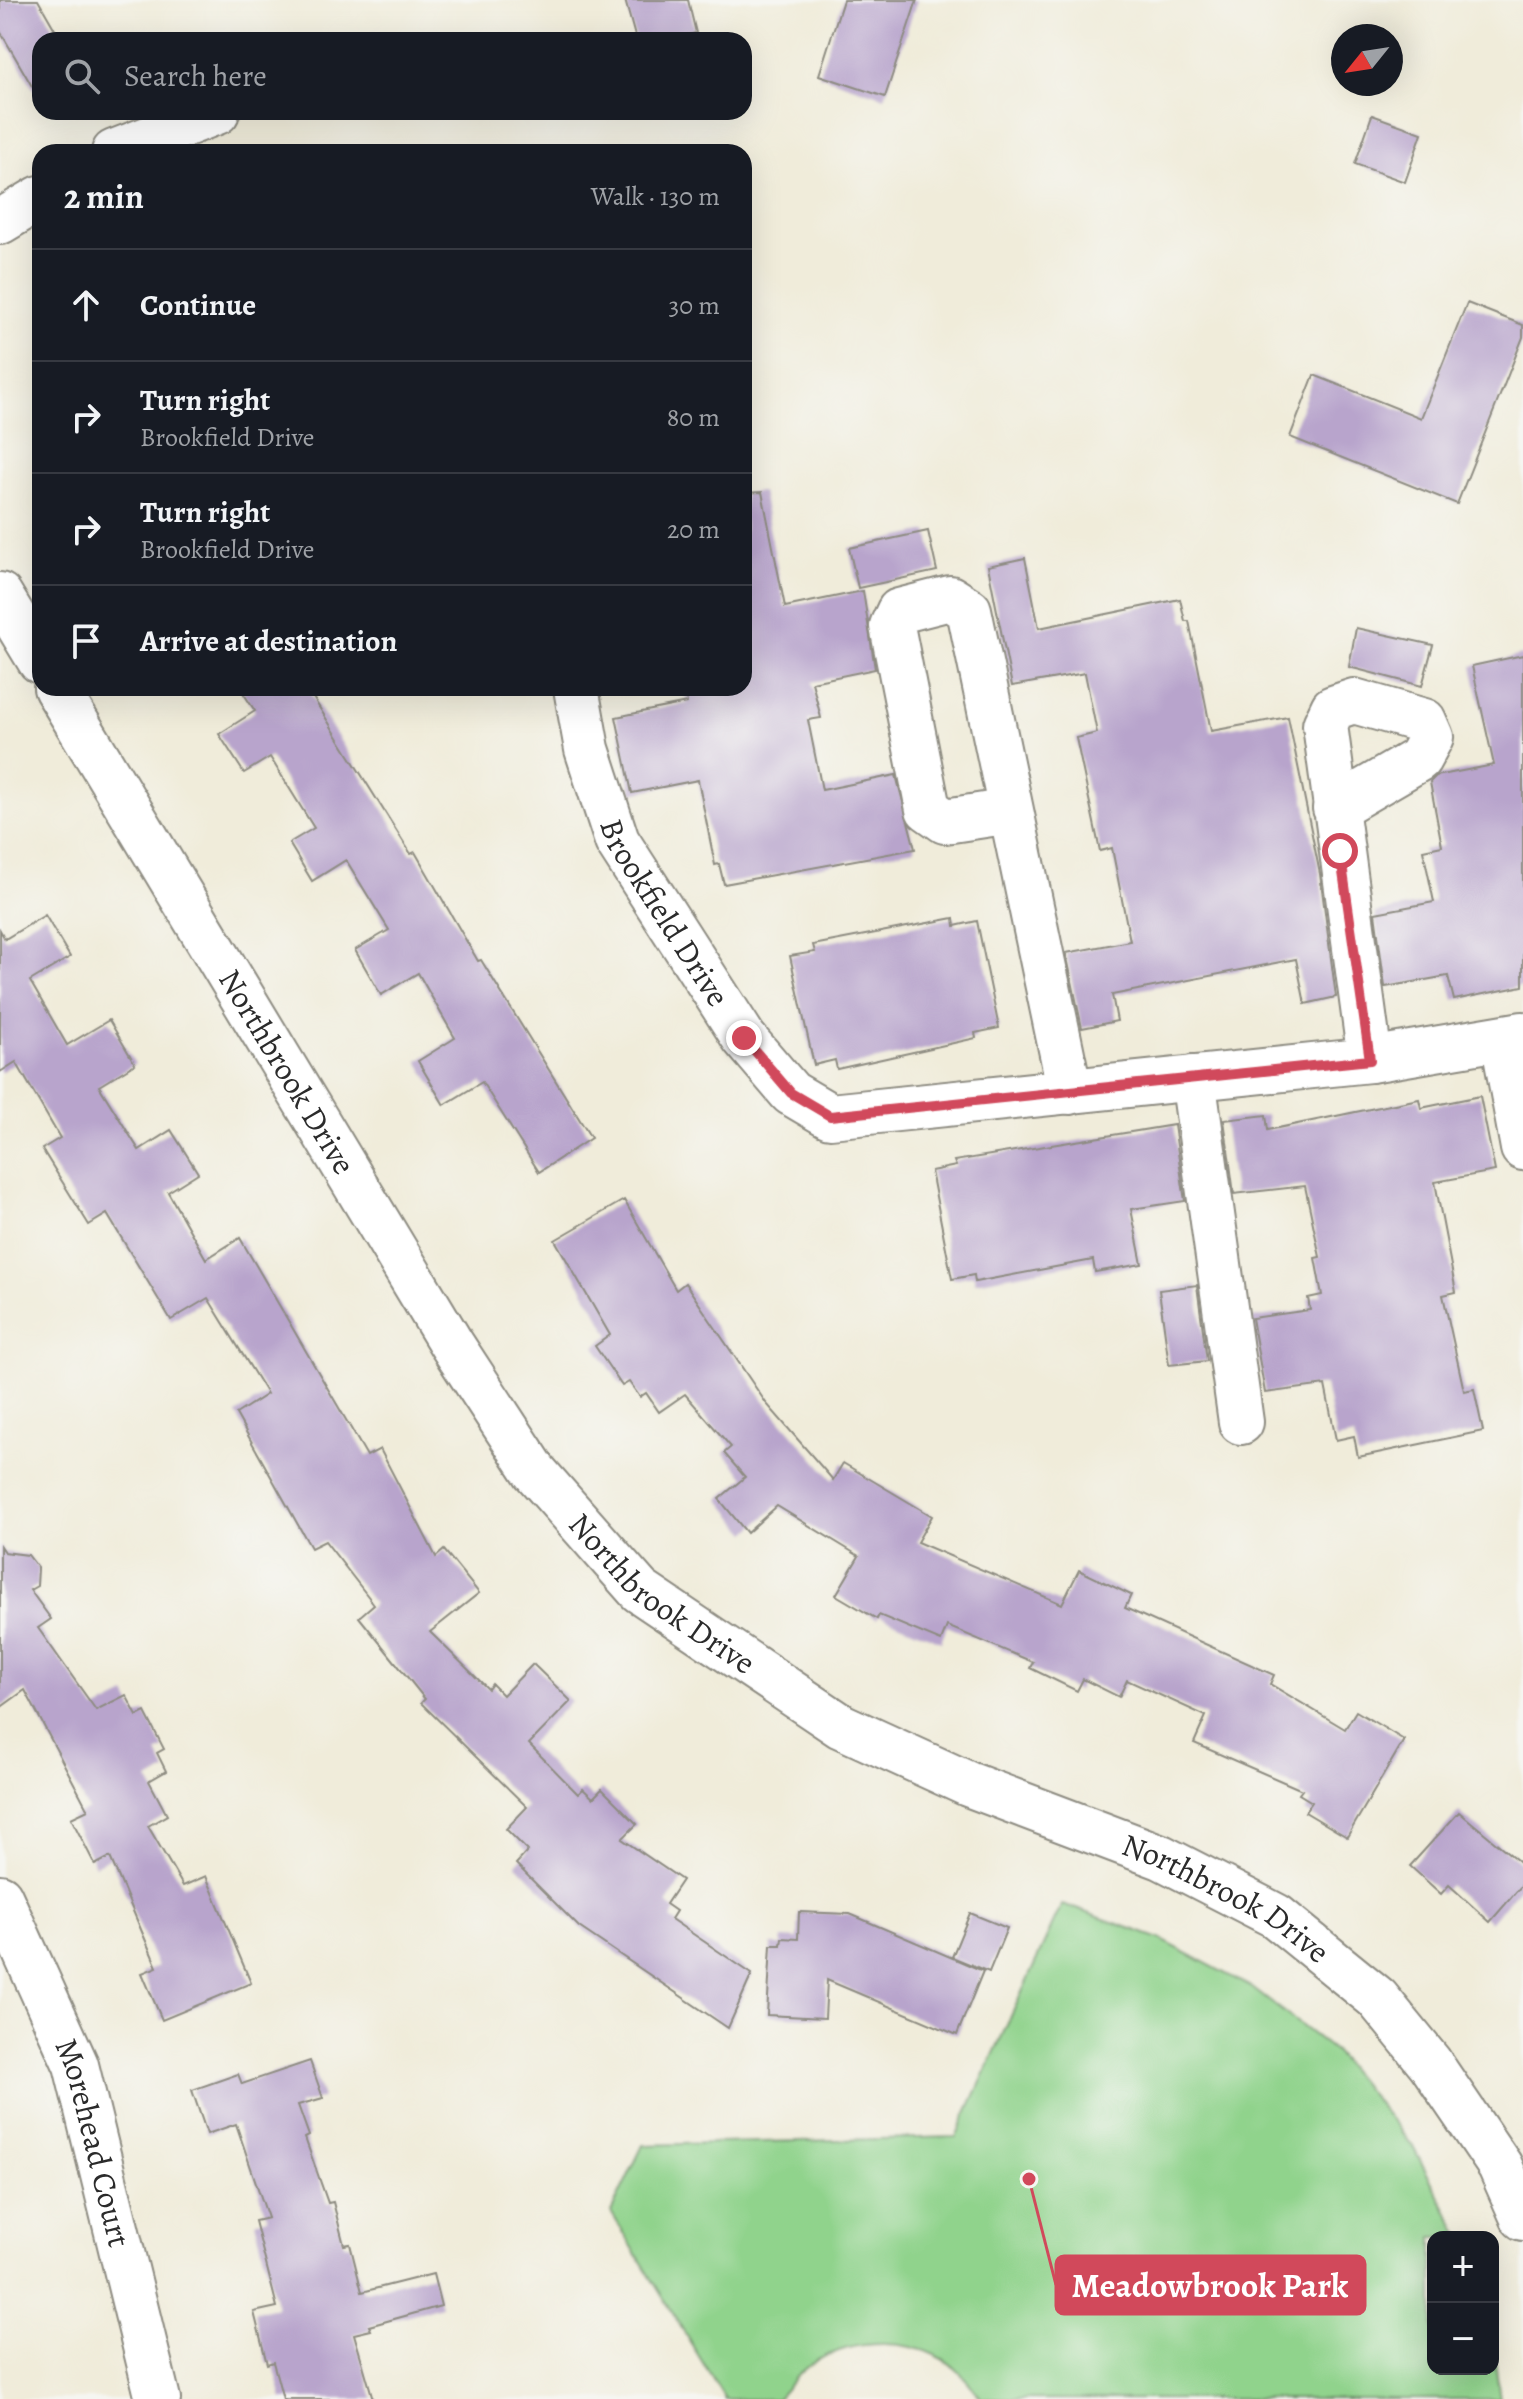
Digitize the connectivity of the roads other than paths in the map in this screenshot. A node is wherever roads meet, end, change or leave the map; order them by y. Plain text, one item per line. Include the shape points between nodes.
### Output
1 (196, 120) edge
2 (135, 144) edge
3 (32, 203) edge
4 (0, 222) edge
5 (0, 595) edge
6 (32, 648) edge
7 (61, 696) edge
8 (577, 696) edge
9 (1335, 808) dead end
10 (1011, 811) junction
11 (1513, 1037) edge
12 (1370, 1060) junction
13 (1193, 1078) junction
14 (1070, 1092) junction
15 (1523, 1148) edge
16 (1241, 1422) dead end
17 (0, 1897) edge
18 (1523, 2218) edge
19 (158, 2399) edge

1 - 2 street
3 - 4 street
5 - 6 street
7 - 18 street, Northbrook Drive via 452,1345 535,1472 640,1591 841,1726 968,1784 1161,1857 1276,1916 1377,1998 1500,2166
8 - 14 street, Brookfield Drive via 587,749 617,841 744,1038 791,1093 830,1116
9 - 12 street
10 - 10 street via 969,610 950,598 899,611 892,626 928,809 945,821
10 - 14 street
11 - 12 street, Brookfield Drive
11 - 15 street
12 - 13 street, Brookfield Drive
13 - 14 street, Brookfield Drive
13 - 16 street
17 - 19 street, Morehead Court via 76,2065

